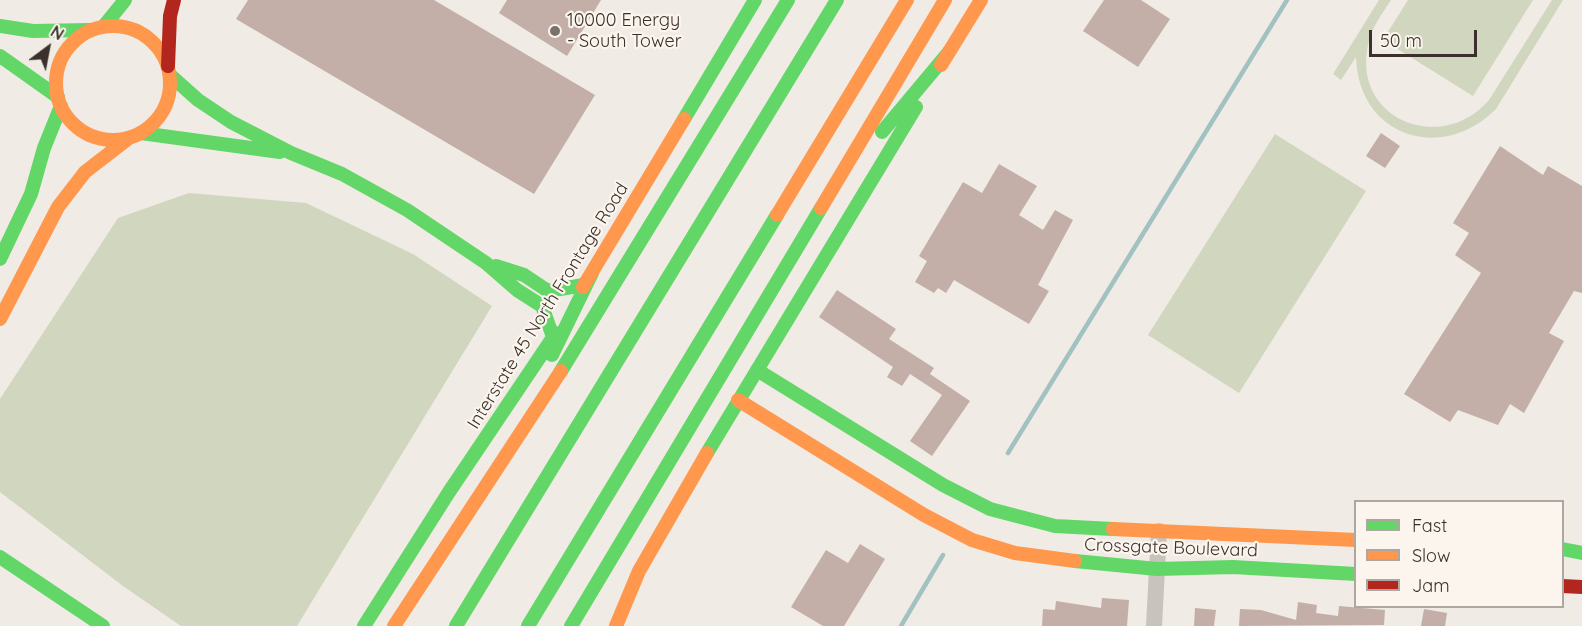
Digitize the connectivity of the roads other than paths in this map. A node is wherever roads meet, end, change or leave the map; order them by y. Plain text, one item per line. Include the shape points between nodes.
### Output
1 (125, 0) edge
2 (174, 0) edge
3 (755, 0) edge
4 (788, 0) edge
5 (837, 0) edge
6 (907, 0) edge
7 (945, 0) edge
8 (981, 0) edge
9 (0, 26) edge
10 (104, 26) junction
11 (90, 30) junction
12 (949, 52) junction
13 (0, 56) edge
14 (169, 70) junction
15 (60, 102) junction
16 (136, 135) junction
17 (291, 153) junction
18 (0, 259) edge
19 (486, 263) junction
20 (588, 279) junction
21 (0, 319) edge
22 (554, 337) junction
23 (757, 370) junction
24 (738, 400) junction
25 (1159, 531) junction
26 (1354, 540) edge
27 (1564, 549) edge
28 (1582, 553) edge
29 (0, 557) edge
30 (1157, 569) junction
31 (1354, 574) edge
32 (1582, 580) edge
33 (1564, 586) edge
34 (1582, 587) edge
35 (103, 626) edge
36 (364, 626) edge
37 (394, 626) edge
38 (404, 626) edge
39 (456, 626) edge
40 (528, 626) edge
41 (559, 626) edge
42 (571, 626) edge
43 (616, 626) edge
44 (1154, 626) edge

1 - 10 main road
2 - 14 main road
3 - 20 main road, Interstate 45 North Frontage Road
4 - 37 main road via 591,326
5 - 39 main road
6 - 40 main road
7 - 42 main road
8 - 12 main road
9 - 11 main road
10 - 11 main road
10 - 14 main road via 131,28 147,37 160,50
11 - 15 main road via 69,46 60,62 56,79
12 - 23 main road
12 - 41 main road via 849,172
13 - 15 main road
14 - 16 main road via 167,104 156,120
14 - 17 main road via 198,100
15 - 16 main road via 73,123 90,135 110,140
15 - 18 main road via 31,194
16 - 17 main road
16 - 21 main road via 85,171 58,207
17 - 19 main road via 342,174 397,205
19 - 20 main road via 524,275 548,291
19 - 22 main road via 542,306
20 - 22 main road, Interstate 45 North Frontage Road
20 - 38 main road via 569,323
22 - 36 main road, Interstate 45 North Frontage Road
23 - 24 main road
23 - 25 main road, Crossgate Boulevard via 943,485 990,509 1055,526
24 - 30 main road, Crossgate Boulevard via 924,515 972,540 1049,560
24 - 43 main road via 639,571
25 - 26 main road, Crossgate Boulevard
25 - 30 street
27 - 28 main road
29 - 35 main road
30 - 31 main road, Crossgate Boulevard via 1233,567
30 - 44 street
32 - 34 main road
33 - 34 main road

